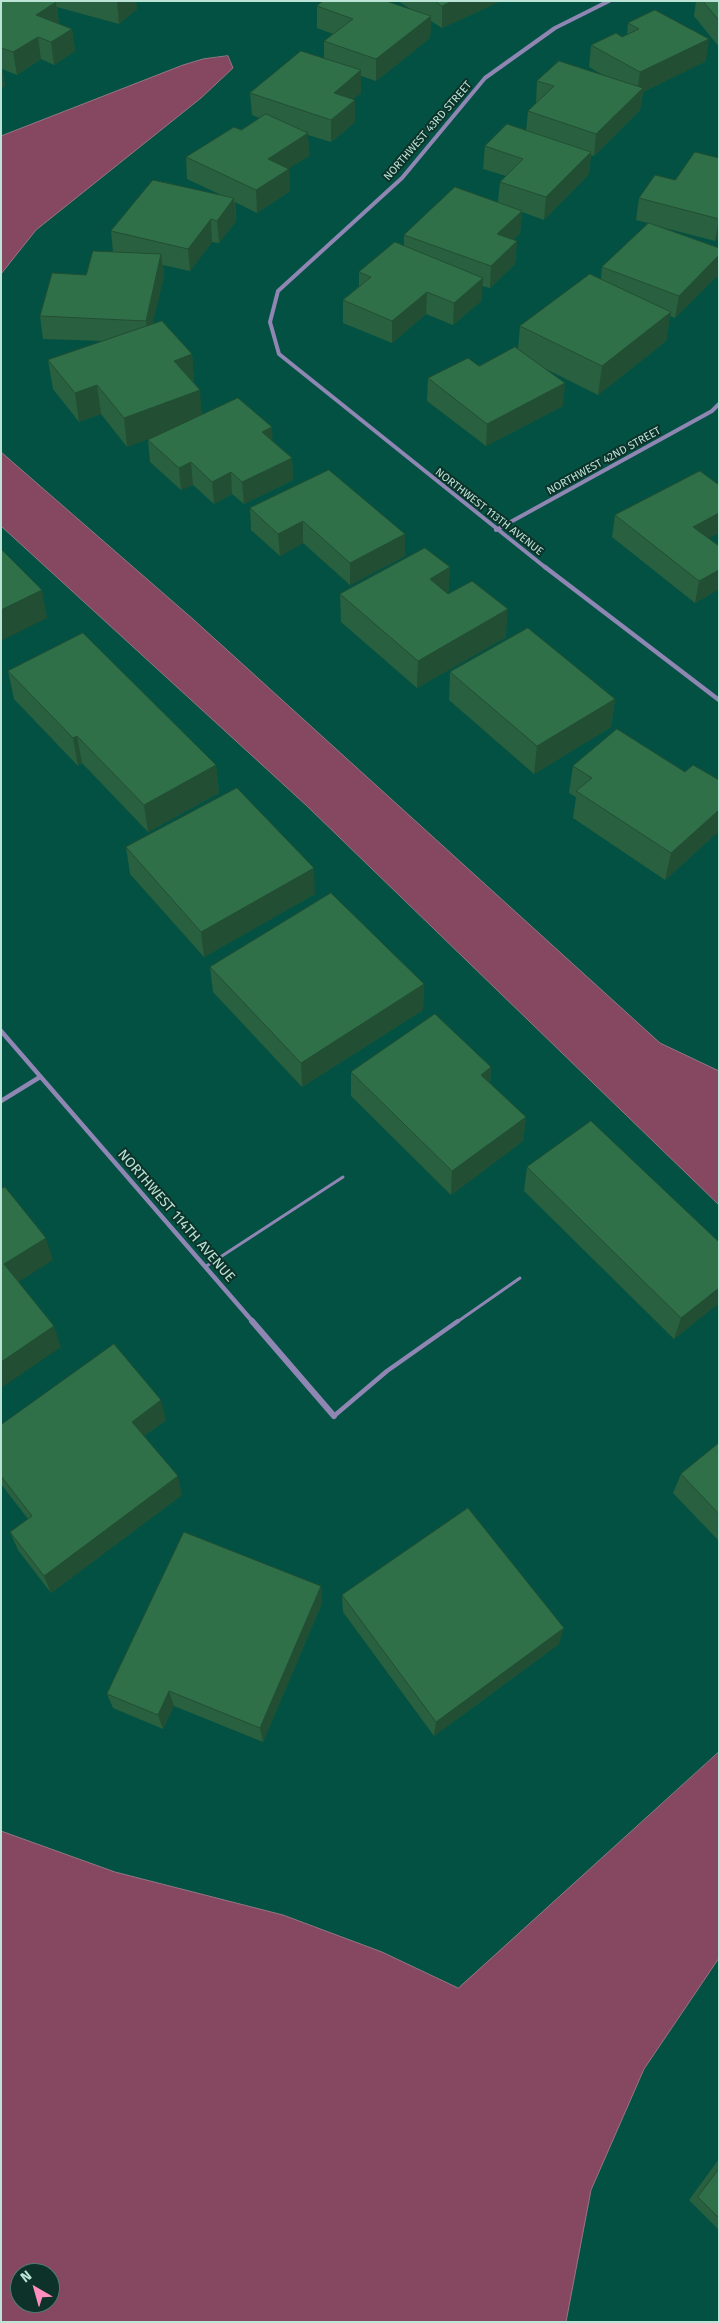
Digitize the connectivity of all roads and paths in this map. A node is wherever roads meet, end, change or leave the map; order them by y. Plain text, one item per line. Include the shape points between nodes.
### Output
1 (609, 1) edge
2 (270, 322) joint
3 (719, 404) edge
4 (496, 530) junction
5 (719, 700) edge
6 (1, 1031) edge
7 (40, 1077) junction
8 (1, 1101) edge
9 (343, 1177) dead end
10 (205, 1268) junction
11 (520, 1278) dead end
12 (334, 1416) joint

1 - 2 street, NORTHWEST 43RD STREET via 555,28 485,78 402,178 278,290
2 - 4 street, NORTHWEST 113TH AVENUE via 279,354
3 - 4 street, NORTHWEST 42ND STREET via 602,473
4 - 5 street, NORTHWEST 113TH AVENUE
6 - 7 street, NORTHWEST 114TH AVENUE
7 - 8 street
7 - 10 street, NORTHWEST 114TH AVENUE
9 - 10 lane
10 - 12 street, NORTHWEST 114TH AVENUE
11 - 12 lane via 387,1371

